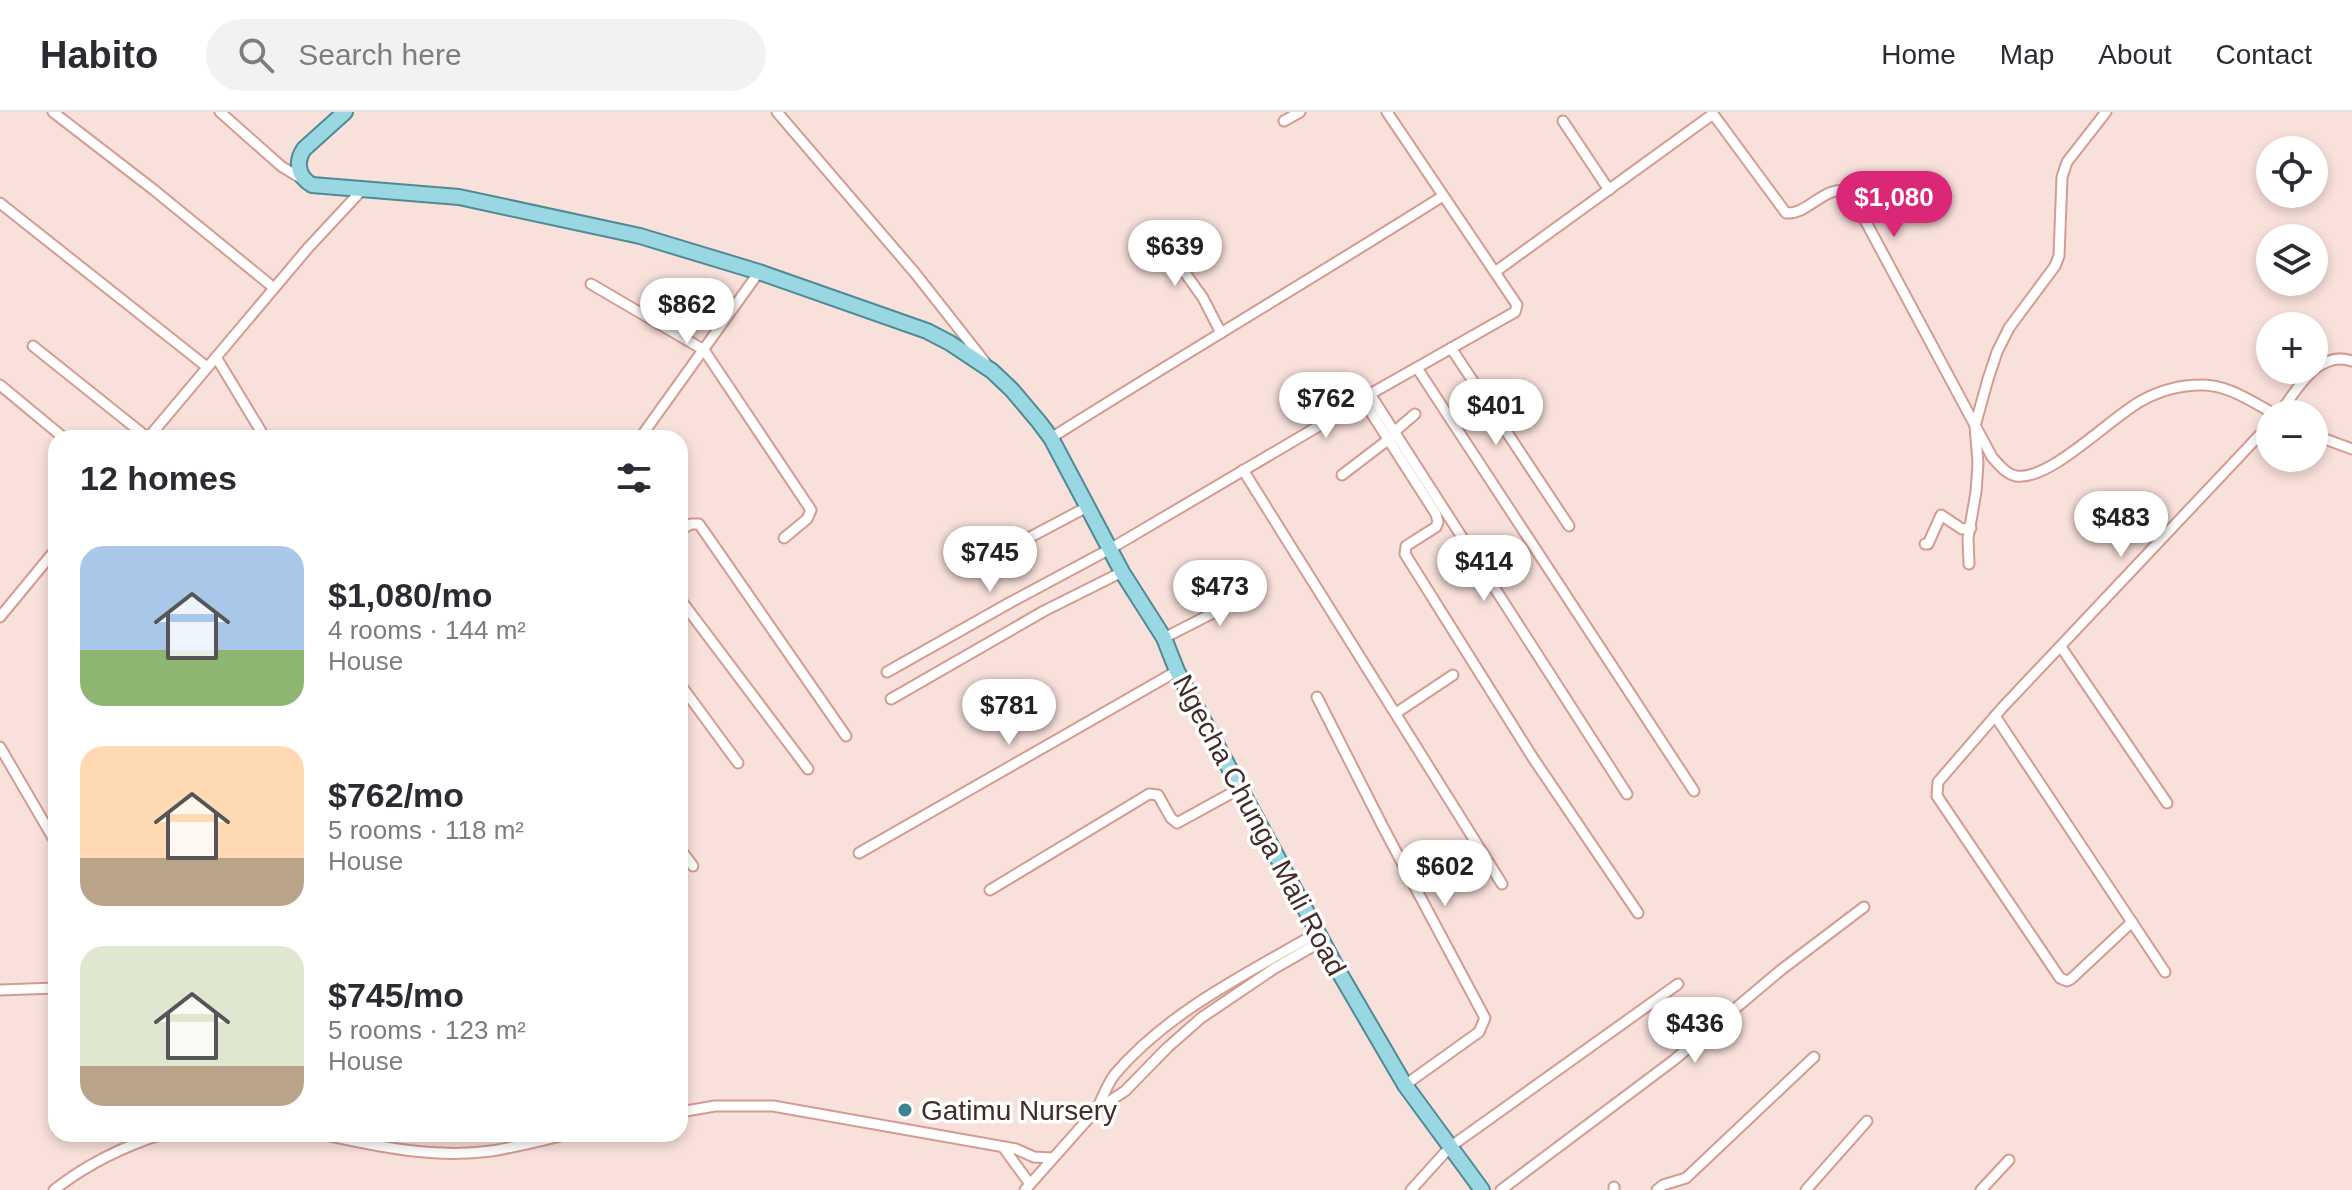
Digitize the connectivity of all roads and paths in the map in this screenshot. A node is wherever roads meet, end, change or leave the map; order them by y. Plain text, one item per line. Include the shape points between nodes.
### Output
1 (53, 112) edge
2 (220, 112) edge
3 (345, 112) edge
4 (777, 112) edge
5 (1300, 112) edge
6 (1387, 112) edge
7 (2106, 112) edge
8 (1712, 113) edge
9 (1284, 121) dead end
10 (1563, 121) dead end
11 (305, 181) junction
12 (1609, 190) junction
13 (361, 191) junction
14 (1443, 196) junction
15 (0, 203) edge
16 (1153, 228) dead end
17 (759, 272) junction
18 (1495, 272) junction
19 (591, 284) dead end
20 (274, 288) junction
21 (1221, 333) junction
22 (33, 346) dead end
23 (1451, 348) junction
24 (704, 350) junction
25 (216, 357) junction
26 (2352, 361) edge
27 (207, 367) junction
28 (1417, 368) junction
29 (992, 371) junction
30 (0, 385) edge
31 (1366, 397) junction
32 (2288, 400) edge
33 (2256, 404) edge
34 (1415, 414) dead end
35 (1975, 426) junction
36 (54, 430) edge
37 (138, 430) edge
38 (155, 430) edge
39 (260, 430) edge
40 (646, 430) edge
41 (1392, 436) junction
42 (1051, 438) junction
43 (2256, 439) edge
44 (2328, 442) edge
45 (2352, 449) edge
46 (1243, 470) junction
47 (1342, 475) dead end
48 (1087, 507) junction
49 (688, 526) edge
50 (1569, 526) dead end
51 (1971, 528) junction
52 (784, 538) dead end
53 (1925, 544) dead end
54 (1110, 549) junction
55 (48, 559) edge
56 (1969, 564) dead end
57 (974, 567) dead end
58 (1122, 572) junction
59 (1260, 589) dead end
60 (688, 610) edge
61 (0, 617) edge
62 (1164, 638) junction
63 (2061, 647) junction
64 (1177, 671) junction
65 (887, 672) dead end
66 (1453, 675) dead end
67 (688, 695) edge
68 (1317, 697) dead end
69 (891, 699) dead end
70 (1396, 713) junction
71 (1995, 716) junction
72 (846, 736) dead end
73 (0, 747) edge
74 (738, 763) dead end
75 (808, 769) dead end
76 (1239, 789) junction
77 (1694, 791) dead end
78 (1627, 794) dead end
79 (2167, 803) dead end
80 (48, 829) edge
81 (859, 853) dead end
82 (688, 859) edge
83 (693, 866) dead end
84 (1502, 884) dead end
85 (990, 890) dead end
86 (1864, 907) dead end
87 (1638, 913) dead end
88 (2132, 922) junction
89 (1319, 937) junction
90 (2165, 972) dead end
91 (1678, 984) dead end
92 (48, 988) edge
93 (0, 990) edge
94 (1814, 1057) dead end
95 (1405, 1085) junction
96 (1096, 1110) junction
97 (688, 1111) edge
98 (1867, 1121) dead end
99 (134, 1142) edge
100 (360, 1142) edge
101 (531, 1142) edge
102 (1003, 1147) junction
103 (1450, 1147) junction
104 (1053, 1158) junction
105 (2009, 1160) dead end
106 (1679, 1186) edge
107 (1028, 1187) edge
108 (54, 1190) edge
109 (1411, 1190) edge
110 (1482, 1190) edge
111 (1501, 1190) edge
112 (1657, 1190) edge
113 (1806, 1190) edge
114 (1981, 1190) edge

1 - 20 street
2 - 11 street
3 - 11 main road via 299,156
4 - 29 street
5 - 9 street
6 - 14 street
7 - 35 street via 2067,162 2060,194 2059,256 1997,352
8 - 12 street
8 - 35 street via 1786,213 1796,213 1839,189 1848,191
10 - 12 street
11 - 13 main road, Ngecha Chunga Mali Road
12 - 18 street
13 - 17 main road, Ngecha Chunga Mali Road via 459,197 640,236
13 - 20 street
14 - 18 street
14 - 21 street
15 - 27 street
16 - 21 street
17 - 24 street
17 - 29 main road, Ngecha Chunga Mali Road via 927,331
18 - 23 street via 1517,305 1515,312
19 - 24 street
20 - 25 street
21 - 42 street
22 - 37 street
23 - 28 street
23 - 50 street
24 - 40 street
24 - 52 street via 811,510
25 - 27 street
25 - 39 street
26 - 32 street via 2325,362
27 - 38 street
28 - 31 street
28 - 77 street
29 - 42 main road, Ngecha Chunga Mali Road
30 - 36 street
31 - 41 street
31 - 46 street
33 - 35 street via 2219,387 2175,388 2140,402 2048,469 2026,476 2006,472
34 - 41 street
35 - 51 street via 1978,463
41 - 47 street
41 - 78 street
41 - 87 street via 1438,522 1406,546 1405,554
42 - 48 main road, Ngecha Chunga Mali Road
43 - 63 street
44 - 45 street
46 - 54 street
46 - 70 street
48 - 54 main road, Ngecha Chunga Mali Road
48 - 57 street
49 - 72 street via 699,524
51 - 53 street via 1962,529 1941,515
51 - 56 street
54 - 58 main road, Ngecha Chunga Mali Road
54 - 65 street
55 - 61 street
58 - 62 main road, Ngecha Chunga Mali Road
58 - 69 street
59 - 62 street
60 - 75 street
62 - 64 main road, Ngecha Chunga Mali Road
63 - 71 street
63 - 79 street
64 - 76 main road, Ngecha Chunga Mali Road
64 - 81 street
66 - 70 street
67 - 74 street
68 - 95 street via 1485,1018 1479,1032
70 - 84 street
71 - 88 street
71 - 88 street via 1938,782 1937,796 2060,978 2071,979
73 - 80 street
76 - 85 street via 1177,823 1158,795 1149,794
76 - 89 main road, Ngecha Chunga Mali Road
82 - 83 street
86 - 111 street
88 - 90 street
89 - 95 main road, Ngecha Chunga Mali Road
89 - 96 street via 1201,1018 1125,1091
89 - 96 street via 1169,1024 1113,1076
91 - 103 street
92 - 93 street
94 - 106 street
95 - 103 main road, Ngecha Chunga Mali Road
96 - 104 street
97 - 102 street via 773,1106
98 - 113 street
99 - 108 street
100 - 101 street via 447,1153
102 - 104 street
102 - 107 street
103 - 109 street
103 - 110 main road, Ngecha Chunga Mali Road
104 - 107 street
105 - 114 street
106 - 112 street

